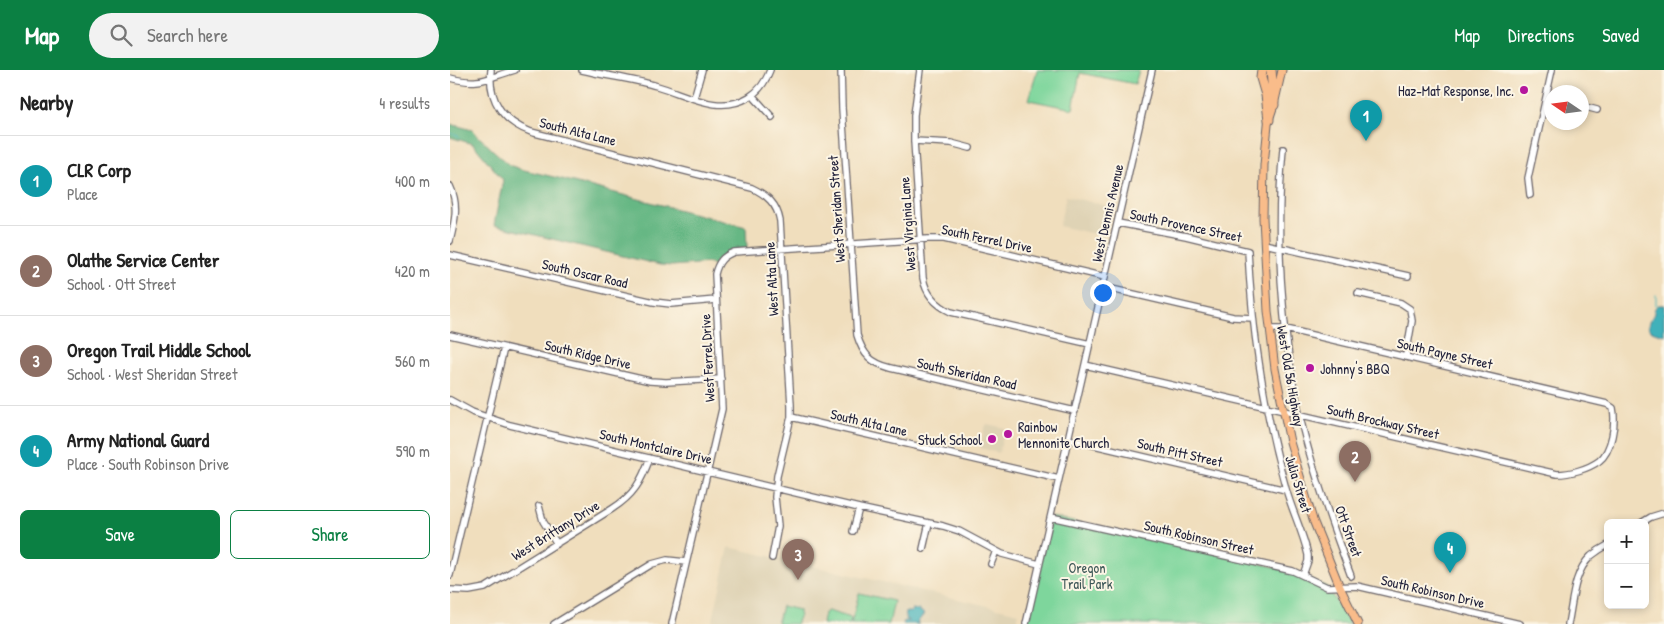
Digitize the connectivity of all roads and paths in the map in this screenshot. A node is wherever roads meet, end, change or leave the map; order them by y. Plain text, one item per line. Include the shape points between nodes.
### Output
1 (491, 70) edge
2 (515, 70) edge
3 (582, 70) edge
4 (702, 70) edge
5 (770, 70) edge
6 (841, 70) edge
7 (920, 70) edge
8 (1152, 70) edge
9 (1262, 70) edge
10 (1272, 70) edge
11 (1282, 70) edge
12 (1552, 70) edge
13 (490, 78) junction
14 (450, 79) edge
15 (1550, 85) edge
16 (1272, 87) junction
17 (752, 96) junction
18 (694, 98) junction
19 (1274, 105) junction
20 (1589, 108) edge
21 (1597, 110) dead end
22 (772, 117) dead end
23 (1544, 118) edge
24 (1269, 120) junction
25 (914, 141) junction
26 (970, 148) dead end
27 (1283, 149) dead end
28 (718, 179) joint
29 (450, 186) edge
30 (1530, 194) dead end
31 (1118, 224) junction
32 (920, 240) junction
33 (450, 241) edge
34 (851, 244) junction
35 (1264, 244) junction
36 (1280, 246) junction
37 (782, 248) junction
38 (742, 251) joint
39 (1248, 251) joint
40 (450, 255) edge
41 (1408, 276) dead end
42 (1105, 277) junction
43 (1103, 287) junction
44 (1358, 293) dead end
45 (716, 300) junction
46 (1253, 318) junction
47 (1270, 329) junction
48 (1286, 329) junction
49 (450, 335) edge
50 (1090, 344) junction
51 (861, 346) joint
52 (504, 348) junction
53 (1406, 356) junction
54 (1085, 365) junction
55 (721, 379) junction
56 (450, 400) edge
57 (1266, 407) junction
58 (1613, 408) joint
59 (1283, 410) junction
60 (1075, 411) junction
61 (1299, 414) junction
62 (791, 417) junction
63 (487, 418) junction
64 (1068, 439) junction
65 (650, 458) junction
66 (708, 471) junction
67 (1059, 479) junction
68 (775, 488) junction
69 (1286, 490) junction
70 (540, 506) dead end
71 (859, 508) junction
72 (1664, 513) edge
73 (1051, 517) junction
74 (1648, 519) edge
75 (929, 523) junction
76 (853, 531) dead end
77 (557, 544) junction
78 (1604, 548) edge
79 (923, 549) dead end
80 (996, 552) junction
81 (772, 558) dead end
82 (686, 562) junction
83 (991, 564) dead end
84 (1039, 564) junction
85 (450, 575) edge
86 (1303, 575) junction
87 (1351, 576) dead end
88 (1340, 587) junction
89 (450, 590) edge
90 (554, 624) edge
91 (672, 624) edge
92 (1026, 624) edge
93 (1358, 624) edge
94 (1520, 624) edge
95 (1568, 624) edge

1 - 13 street
2 - 13 street
3 - 18 street via 651,84
4 - 18 street
5 - 17 street
6 - 34 street, West Sheridan Street
7 - 25 street, West Virginia Lane
8 - 31 street, West Dennis Avenue
9 - 24 highway
10 - 16 highway
11 - 19 main road, West Old 56 Highway
12 - 15 street
13 - 14 street via 472,82
13 - 28 street, South Alta Lane via 492,92 502,112 524,130
16 - 19 highway
16 - 24 main road, West Old 56 Highway
17 - 18 street via 721,105
17 - 22 street
19 - 24 main road, West Old 56 Highway
20 - 21 street
23 - 30 street via 1528,178
24 - 35 main road, West Old 56 Highway via 1264,165
25 - 26 street via 951,143
25 - 32 street, West Virginia Lane
27 - 36 street, Ott Street
28 - 37 street, West Alta Lane via 752,188 769,198 779,214
29 - 33 street via 456,208
31 - 39 street, South Provence Street
31 - 42 street, West Dennis Avenue
32 - 34 street, South Ferrel Drive
32 - 42 street, South Ferrel Drive via 944,240
32 - 50 street, West Virginia Lane via 924,283 931,298 944,308
34 - 37 street, South Ferrel Drive
34 - 51 street, West Sheridan Street via 857,335
35 - 36 street
35 - 47 main road, West Old 56 Highway
36 - 41 street
36 - 48 street, Ott Street
37 - 38 street, South Ferrel Drive
37 - 62 street, West Alta Lane
38 - 45 street, West Ferrel Drive via 728,254 717,265
39 - 46 street, Julia Street
40 - 45 street, South Oscar Road via 654,302 670,304
42 - 43 street, West Dennis Avenue
43 - 46 street via 1232,317
43 - 50 street, West Dennis Avenue
44 - 53 street via 1407,306 1412,315 1412,326
45 - 55 street, West Ferrel Drive
46 - 57 street, Julia Street
47 - 48 street, South Payne Street
47 - 59 main road, West Old 56 Highway
48 - 53 street, South Payne Street
48 - 61 street, Ott Street
49 - 52 street, South Ridge Drive
50 - 54 street, West Dennis Avenue
51 - 60 street, South Sheridan Road via 882,366
52 - 55 street, South Ridge Drive via 650,381
52 - 63 street
53 - 58 street, South Payne Street
54 - 57 street, South Brockway Street
54 - 60 street, West Dennis Avenue
55 - 66 street, West Ferrel Drive via 722,409
56 - 63 street, South Montclaire Drive
57 - 59 street, South Brockway Street
57 - 69 street, Julia Street
58 - 61 street, South Brockway Street via 1613,428 1606,452 1599,460 1565,474
59 - 61 street, South Brockway Street
59 - 88 main road, West Old 56 Highway via 1313,520
60 - 64 street, West Dennis Avenue
61 - 87 street, Ott Street via 1324,501
62 - 67 street, South Alta Lane
62 - 68 street
63 - 65 street, South Montclaire Drive
63 - 85 street
64 - 67 street, West Dennis Avenue
64 - 69 street, South Pitt Street
65 - 66 street, South Montclaire Drive
65 - 77 street, West Brittany Drive via 628,498
66 - 68 street, South Montclaire Drive
66 - 82 street, West Ferrel Drive
67 - 73 street, West Dennis Avenue
68 - 71 street, South Montclaire Drive
68 - 81 street via 778,526
69 - 86 street, Julia Street via 1308,554
70 - 77 street via 543,521
71 - 75 street, South Montclaire Drive
71 - 76 street
72 - 74 street
73 - 84 street, West Dennis Avenue
73 - 86 street, South Robinson Street
75 - 79 street
75 - 80 street, South Montclaire Drive via 959,532
77 - 89 street, West Brittany Drive via 485,588 469,592
78 - 95 street via 1580,571
80 - 83 street
80 - 84 street, South Montclaire Drive
82 - 90 street via 667,560 652,564
82 - 91 street, West Ferrel Drive
84 - 92 street, West Dennis Avenue
86 - 88 street, South Robinson Street via 1323,585
88 - 93 main road, West Old 56 Highway
88 - 94 street, South Robinson Drive via 1358,586

